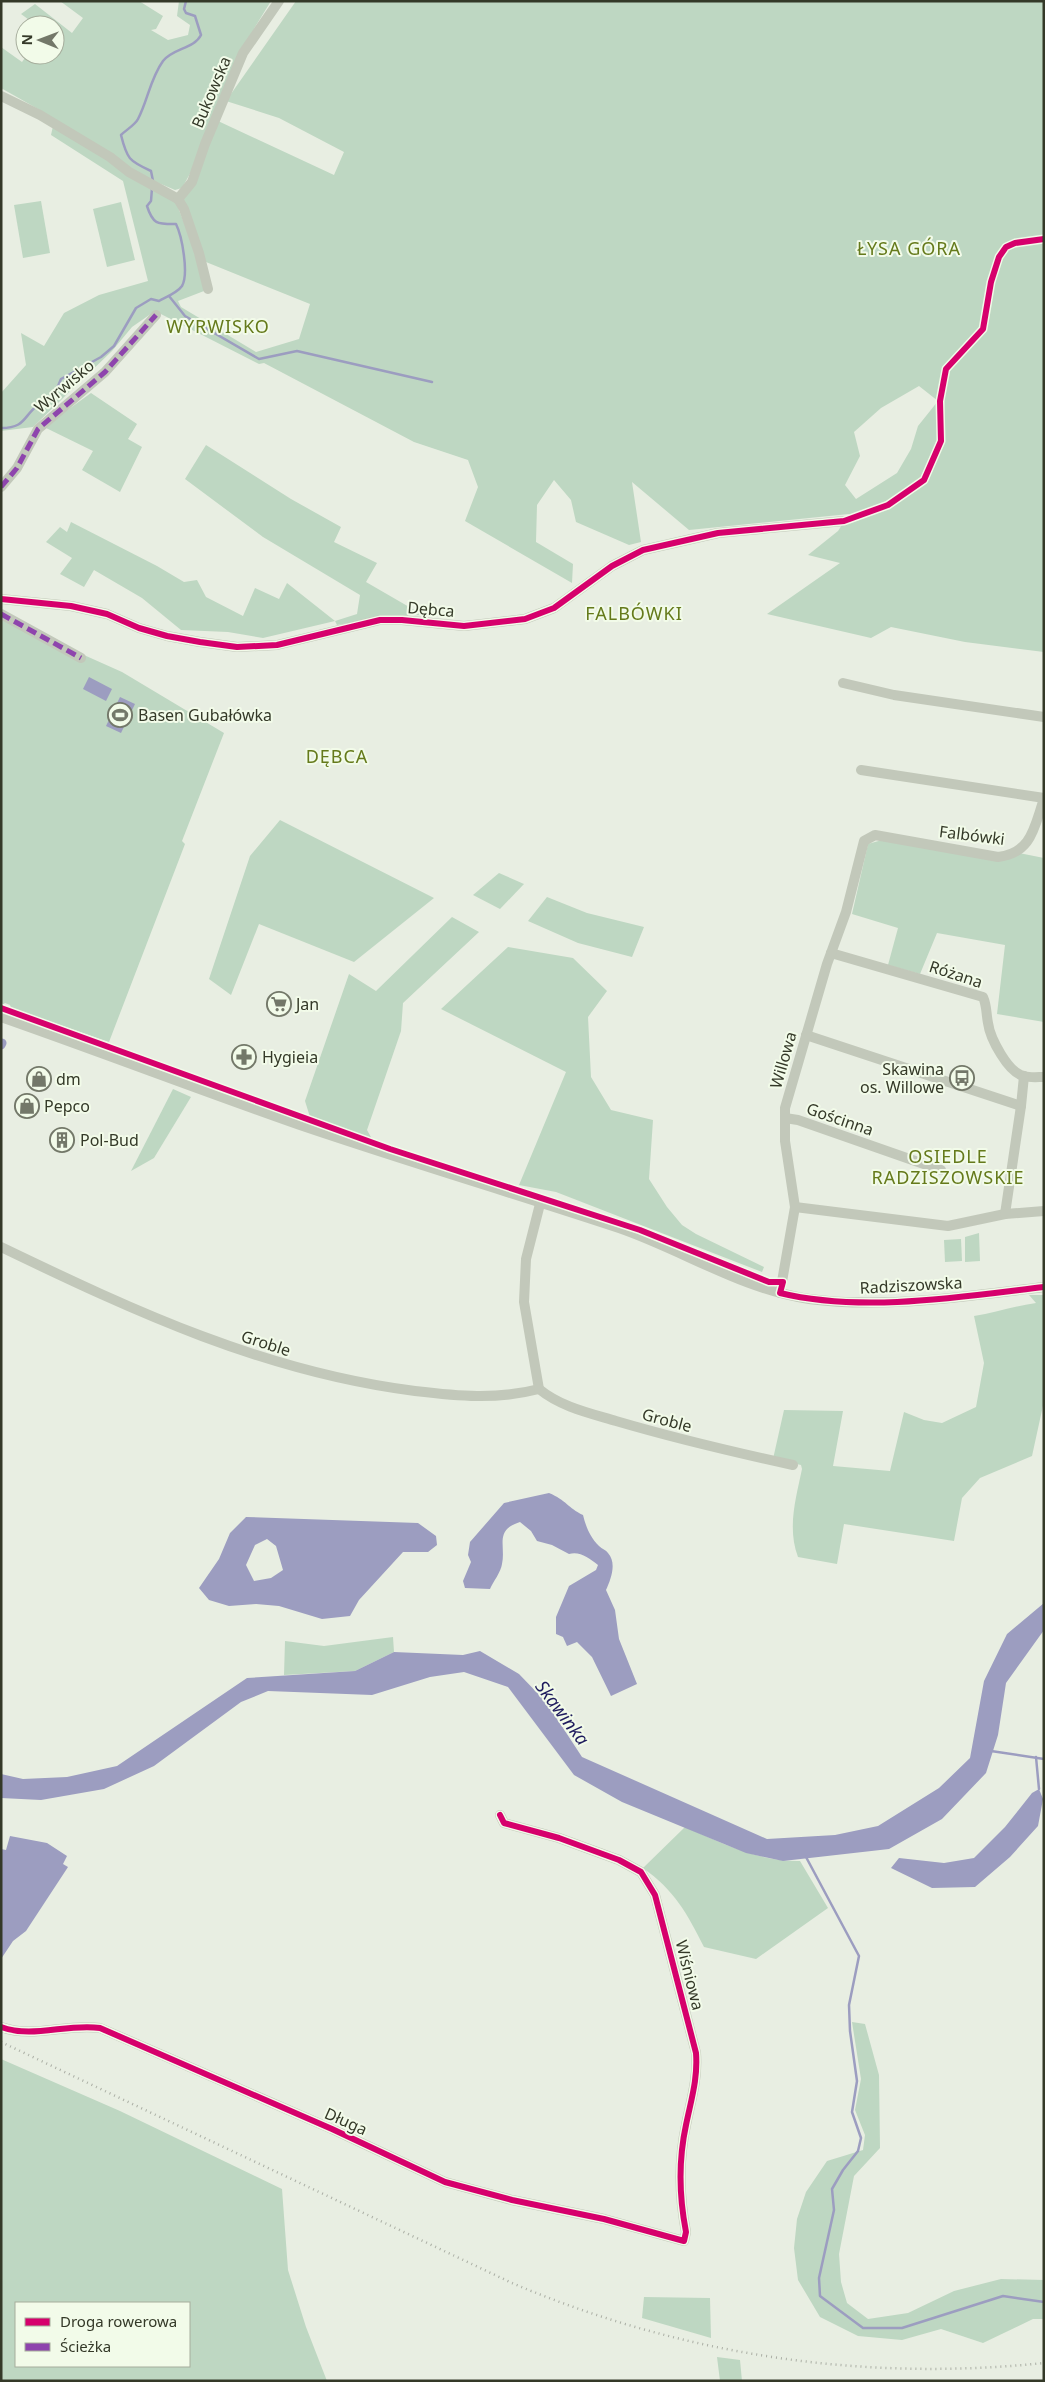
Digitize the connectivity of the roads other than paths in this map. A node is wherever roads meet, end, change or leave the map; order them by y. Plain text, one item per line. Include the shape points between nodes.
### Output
1 (278, 1) edge
2 (1, 96) edge
3 (178, 199) junction
4 (208, 288) dead end
5 (156, 315) dead end
6 (1, 487) edge
7 (844, 521) dead end
8 (1, 599) edge
9 (1, 614) edge
10 (81, 658) dead end
11 (844, 683) dead end
12 (1044, 717) edge
13 (861, 770) dead end
14 (1044, 799) edge
15 (864, 841) joint
16 (831, 953) junction
17 (1, 1016) edge
18 (806, 1035) junction
19 (1024, 1076) junction
20 (1044, 1076) edge
21 (1021, 1106) junction
22 (785, 1118) junction
23 (941, 1170) dead end
24 (540, 1204) junction
25 (794, 1207) junction
26 (1044, 1211) edge
27 (1005, 1214) junction
28 (1, 1247) edge
29 (1044, 1287) edge
30 (780, 1293) junction
31 (539, 1389) junction
32 (793, 1465) dead end
33 (500, 1815) dead end
34 (1, 2027) edge
35 (684, 2241) joint

1 - 3 street, Bukowska via 244,53 192,182
2 - 3 street via 40,115
3 - 4 street via 200,253
5 - 6 street, Wyrwisko via 105,372 38,429 17,468
7 - 8 street, Dębca via 718,533 643,550 612,566 554,608 525,619 464,626 380,620 277,645 237,647 200,642 167,636 107,614 71,606
9 - 10 street
11 - 12 street via 894,695
13 - 14 street, Falbówki
14 - 15 street, Falbówki via 1024,847 1013,855 998,857 875,835
15 - 16 street, Willowa via 846,912
16 - 18 street, Willowa
16 - 19 street, Różana via 983,996 989,1029 1002,1055 1015,1072
17 - 24 street, Radziszowska via 290,1122
18 - 21 street
18 - 22 street, Willowa
19 - 20 street
19 - 21 street
21 - 27 street
22 - 23 street, Gościnna
22 - 25 street, Willowa
24 - 30 street, Radziszowska via 641,1236
24 - 31 street via 526,1259 524,1302
25 - 27 street via 948,1226
25 - 30 street, Willowa
26 - 27 street
28 - 31 street, Groble via 110,1299 246,1354 295,1368 378,1386 469,1398
29 - 30 street, Radziszowska via 954,1298 858,1301 818,1300
31 - 32 street, Groble via 571,1407 660,1434
33 - 35 street, Wiśniowa via 504,1823 559,1838 636,1868 648,1880 655,1894 698,2070 681,2150 679,2180 686,2232
34 - 35 street, Długa via 33,2032 79,2026 100,2028 445,2182

